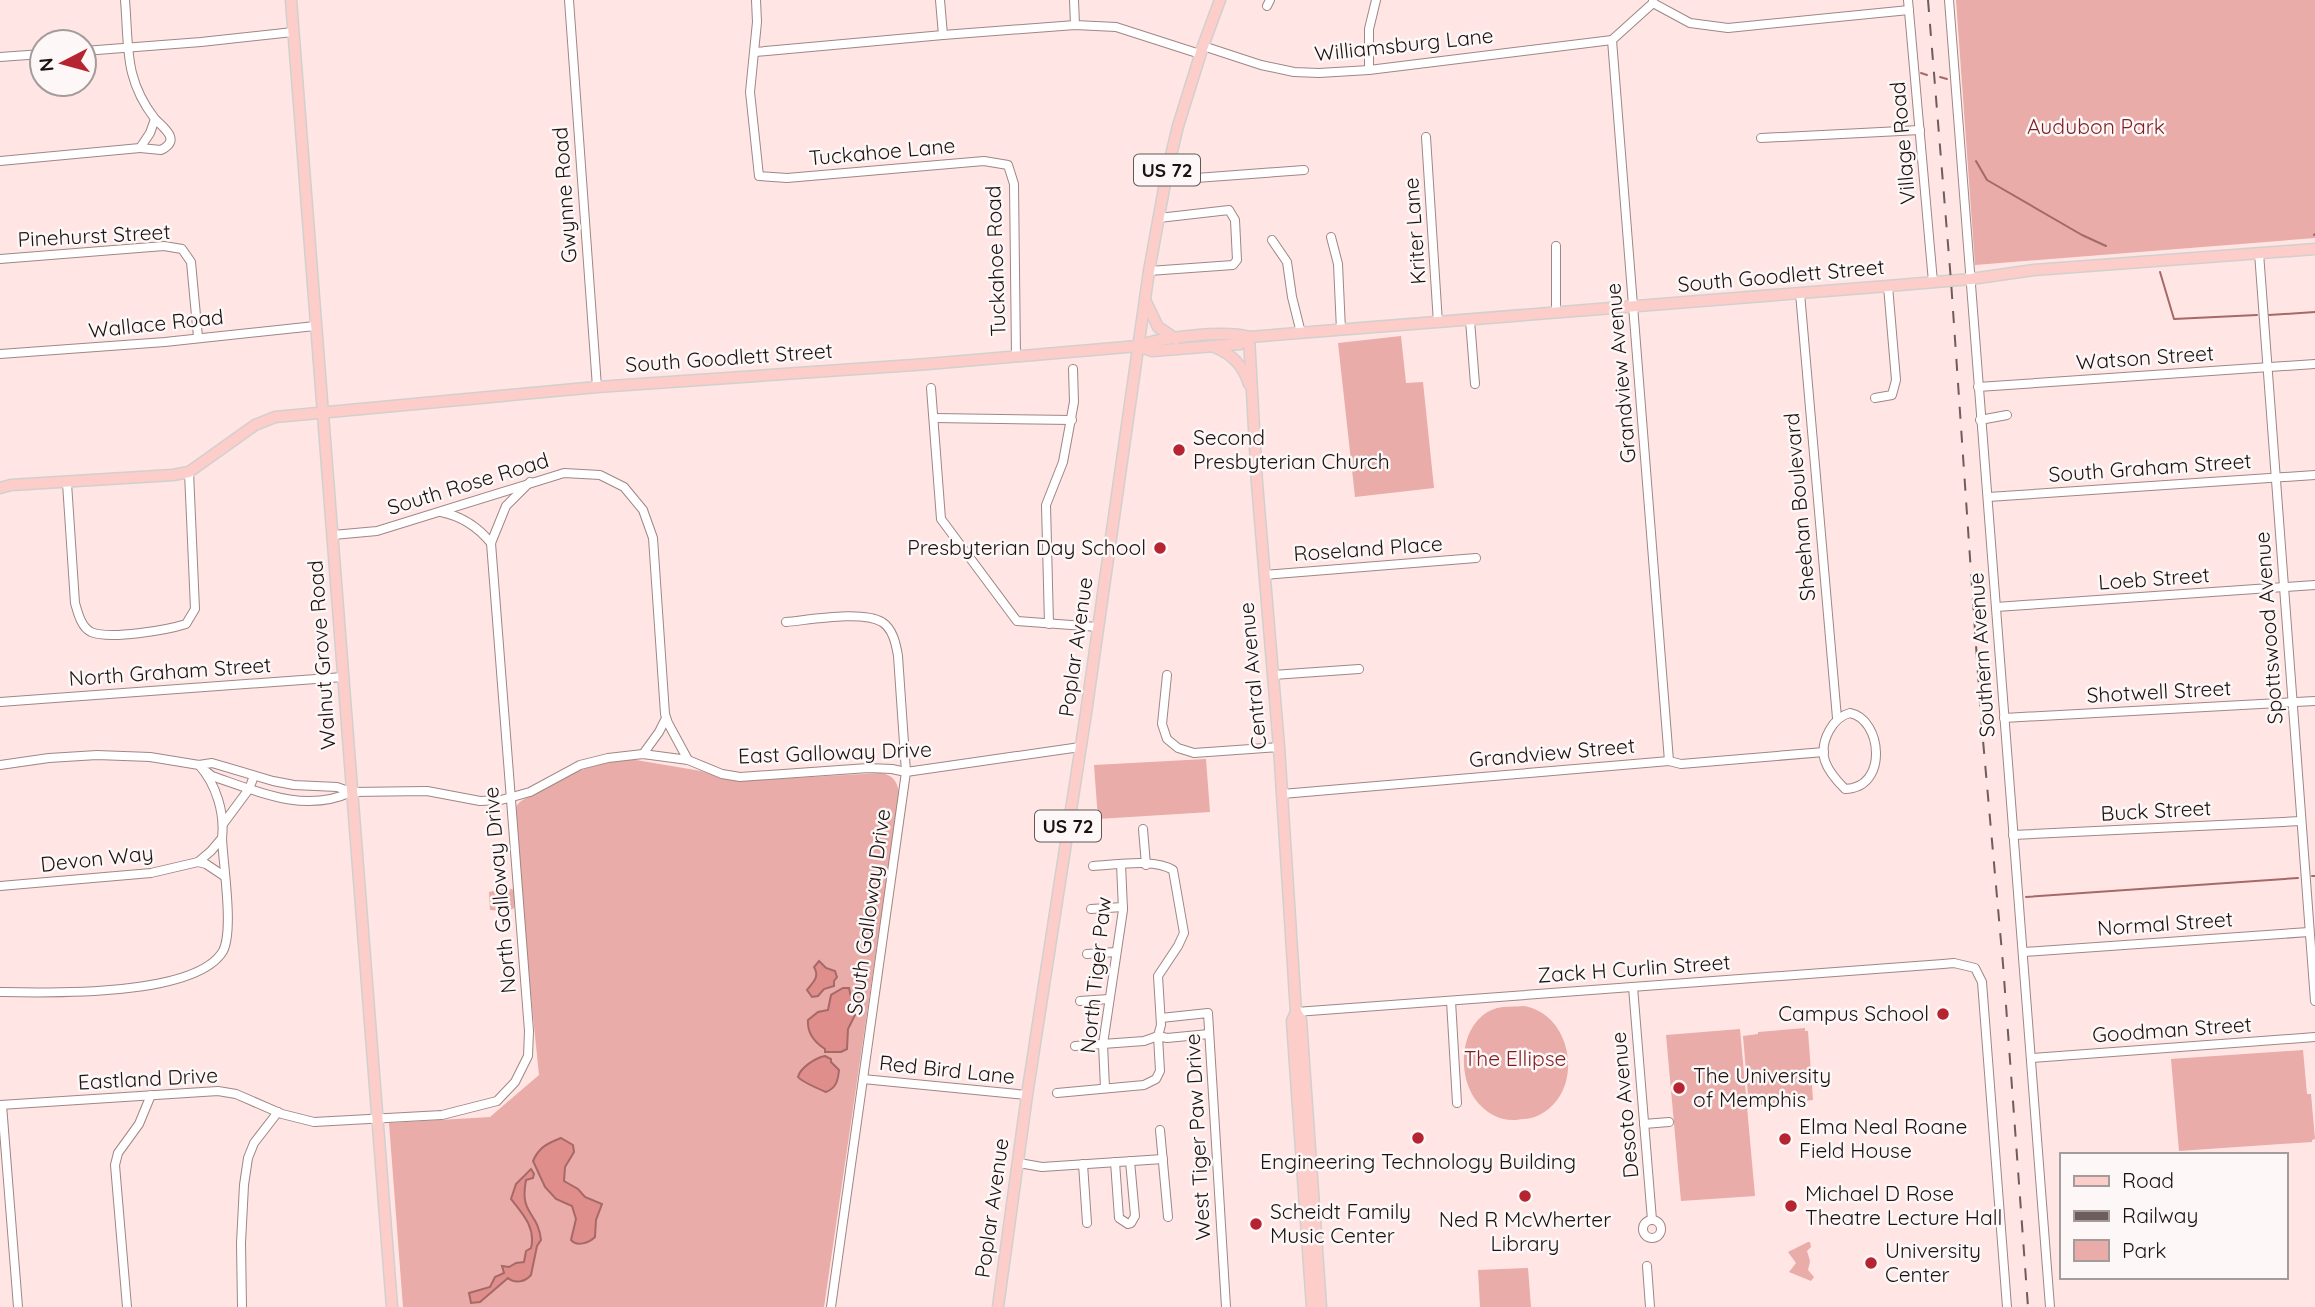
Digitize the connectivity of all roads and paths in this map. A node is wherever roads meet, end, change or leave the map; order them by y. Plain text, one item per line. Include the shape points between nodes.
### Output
1 (125, 0) edge
2 (291, 0) edge
3 (569, 0) edge
4 (756, 0) edge
5 (940, 0) edge
6 (1074, 0) edge
7 (1220, 0) edge
8 (1376, 0) edge
9 (1908, 0) edge
10 (1949, 0) edge
11 (1653, 1) edge
12 (1909, 10) junction
13 (1075, 25) junction
14 (293, 32) junction
15 (943, 34) junction
16 (1612, 40) junction
17 (129, 47) junction
18 (98, 50) edge
19 (1202, 50) junction
20 (755, 52) junction
21 (28, 55) edge
22 (0, 57) edge
23 (1368, 70) junction
24 (155, 120) junction
25 (1920, 130) junction
26 (1426, 137) dead end
27 (1761, 138) dead end
28 (140, 148) junction
29 (0, 161) edge
30 (1008, 165) joint
31 (1304, 170) dead end
32 (1167, 172) junction
33 (1159, 218) junction
34 (1331, 237) dead end
35 (1272, 240) dead end
36 (1556, 246) dead end
37 (2315, 249) edge
38 (2259, 253) junction
39 (0, 259) edge
40 (1149, 271) junction
41 (1971, 279) junction
42 (1933, 282) junction
43 (1888, 286) junction
44 (1800, 293) junction
45 (1145, 299) junction
46 (1633, 307) junction
47 (1556, 313) junction
48 (1470, 320) junction
49 (1438, 323) junction
50 (315, 326) junction
51 (1341, 330) junction
52 (1301, 333) junction
53 (198, 337) junction
54 (1249, 337) junction
55 (1176, 339) junction
56 (1138, 346) junction
57 (1213, 346) junction
58 (0, 354) edge
59 (1016, 356) junction
60 (2315, 364) edge
61 (2268, 367) junction
62 (1073, 369) dead end
63 (1475, 384) dead end
64 (597, 387) junction
65 (1978, 387) junction
66 (931, 388) dead end
67 (1875, 398) dead end
68 (1254, 400) junction
69 (323, 412) junction
70 (2007, 415) dead end
71 (934, 418) junction
72 (1072, 419) junction
73 (1980, 420) junction
74 (189, 472) junction
75 (2315, 475) edge
76 (2276, 477) junction
77 (530, 482) junction
78 (67, 483) junction
79 (0, 488) edge
80 (1988, 497) junction
81 (441, 512) junction
82 (334, 535) junction
83 (491, 543) junction
84 (1476, 558) dead end
85 (1264, 575) junction
86 (2315, 585) edge
87 (2284, 587) junction
88 (1996, 607) junction
89 (786, 622) dead end
90 (1049, 624) junction
91 (1098, 627) junction
92 (1359, 669) dead end
93 (1167, 675) dead end
94 (1273, 675) junction
95 (343, 677) junction
96 (2315, 701) edge
97 (0, 702) edge
98 (2291, 702) junction
99 (666, 717) junction
100 (2004, 718) junction
101 (1837, 719) junction
102 (1080, 747) junction
103 (1279, 747) junction
104 (1824, 752) junction
105 (643, 754) junction
106 (688, 760) junction
107 (1669, 761) junction
108 (0, 765) edge
109 (199, 765) junction
110 (906, 772) junction
111 (254, 776) junction
112 (249, 789) junction
113 (351, 792) junction
114 (1282, 794) junction
115 (509, 797) junction
116 (2301, 821) junction
117 (223, 824) junction
118 (1143, 829) dead end
119 (2014, 835) junction
120 (222, 838) junction
121 (198, 862) junction
122 (1121, 864) junction
123 (1146, 864) junction
124 (1093, 866) dead end
125 (224, 876) junction
126 (0, 886) edge
127 (1123, 907) junction
128 (1091, 909) dead end
129 (2309, 932) junction
130 (1116, 952) junction
131 (2024, 952) junction
132 (1087, 954) dead end
133 (1633, 987) junction
134 (0, 992) edge
135 (1109, 999) junction
136 (2315, 1000) edge
137 (1080, 1001) dead end
138 (1451, 1001) junction
139 (1296, 1012) junction
140 (1161, 1018) junction
141 (1209, 1034) junction
142 (1158, 1036) junction
143 (2315, 1037) edge
144 (1102, 1044) junction
145 (1075, 1046) dead end
146 (2032, 1058) junction
147 (863, 1079) junction
148 (1105, 1088) junction
149 (1057, 1093) dead end
150 (151, 1095) junction
151 (1027, 1096) junction
152 (1457, 1103) dead end
153 (1, 1105) edge
154 (278, 1112) junction
155 (377, 1119) junction
156 (1669, 1122) dead end
157 (1644, 1124) junction
158 (1160, 1130) dead end
159 (1163, 1159) junction
160 (1130, 1161) junction
161 (1115, 1162) junction
162 (1018, 1164) junction
163 (1083, 1164) junction
164 (1168, 1217) dead end
165 (1652, 1220) dead end
166 (1087, 1223) dead end
167 (1647, 1266) dead end
168 (18, 1307) edge
169 (127, 1307) edge
170 (242, 1307) edge
171 (392, 1307) edge
172 (831, 1307) edge
173 (998, 1307) edge
174 (1226, 1307) edge
175 (1312, 1307) edge
176 (1321, 1307) edge
177 (1650, 1307) edge
178 (2007, 1307) edge
179 (2050, 1307) edge

1 - 17 street
2 - 14 main road, Walnut Grove Road
3 - 64 street, Gwynne Road
4 - 20 street
5 - 15 street
6 - 13 street
7 - 19 main road, Poplar Avenue / US 72
8 - 23 street via 1368,29
9 - 12 street, Village Road
10 - 41 street, Southern Avenue
11 - 12 street via 1690,23 1728,28
11 - 16 street
12 - 25 street, Village Road
13 - 15 street, Williamsburg Lane
13 - 19 street, Williamsburg Lane via 1116,27
14 - 17 street
14 - 50 main road, Walnut Grove Road
15 - 20 street, Williamsburg Lane
16 - 23 street, Williamsburg Lane
16 - 46 street, Grandview Avenue
17 - 18 street
17 - 24 street via 135,86
19 - 23 street, Williamsburg Lane via 1294,72
19 - 32 main road, Poplar Avenue / US 72
20 - 30 street, Tuckahoe Lane via 750,92 759,176 787,178 984,161
21 - 22 street
24 - 28 street
24 - 28 street via 169,132 169,145 161,150
25 - 27 street
25 - 42 street, Village Road
26 - 49 street, Kriter Lane
28 - 29 street
30 - 59 street, Tuckahoe Road via 1014,184
31 - 32 street via 1196,178
32 - 33 main road, Poplar Avenue / US 72
33 - 40 main road, Poplar Avenue / US 72
33 - 40 street via 1229,210 1234,217 1237,260 1233,265
34 - 51 street via 1340,287
35 - 52 street via 1287,262
36 - 47 street
37 - 38 main road, South Goodlett Street
38 - 41 main road, South Goodlett Street
38 - 61 street, Spottswood Avenue
39 - 53 street, Pinehurst Street via 164,246 182,249 191,262
40 - 45 main road, Poplar Avenue / US 72
41 - 42 main road, South Goodlett Street
41 - 65 street, Southern Avenue
42 - 43 main road, South Goodlett Street
43 - 44 main road, South Goodlett Street
43 - 67 street via 1896,380 1892,395
44 - 46 main road, South Goodlett Street
44 - 101 street, Sheehan Boulevard
45 - 55 main road via 1158,327
45 - 56 main road, Poplar Avenue / US 72
46 - 47 main road, South Goodlett Street
46 - 107 street, Grandview Avenue
47 - 48 main road, South Goodlett Street
48 - 49 main road, South Goodlett Street
48 - 63 street
49 - 51 main road, South Goodlett Street
50 - 53 street, Wallace Road
50 - 69 main road, Walnut Grove Road
51 - 52 main road, South Goodlett Street
52 - 54 main road, South Goodlett Street
53 - 58 street, Wallace Road
54 - 55 main road, South Goodlett Street via 1227,334
54 - 57 main road, South Goodlett Street via 1240,344
54 - 68 main road, Central Avenue
55 - 56 main road, South Goodlett Street
56 - 57 main road, South Goodlett Street via 1152,351
56 - 59 main road, South Goodlett Street
56 - 91 main road, Poplar Avenue / US 72
57 - 68 main road via 1240,365
59 - 64 main road, South Goodlett Street
60 - 61 street, Watson Street
61 - 65 street, Watson Street
61 - 76 street, Spottswood Avenue
62 - 72 street
64 - 69 main road, South Goodlett Street
65 - 73 street, Southern Avenue
66 - 71 street
68 - 85 main road, Central Avenue
69 - 74 main road, South Goodlett Street via 275,417 255,425
69 - 82 main road, Walnut Grove Road
70 - 73 street
71 - 72 street
71 - 90 street via 941,519 1017,621
72 - 90 street via 1063,462 1046,505
73 - 80 street, Southern Avenue
74 - 78 main road
74 - 78 street via 195,609 186,624 167,630 105,635 89,631 80,621
75 - 76 street, South Graham Street
76 - 80 street, South Graham Street
76 - 87 street, Spottswood Avenue
77 - 81 street, South Rose Road
77 - 83 street, North Galloway Drive via 506,506
77 - 99 street, South Rose Road via 564,473 600,475 624,487 643,510 653,538
78 - 79 main road
80 - 88 street, Southern Avenue
81 - 82 street, South Rose Road via 377,531
81 - 83 street via 471,524
82 - 95 main road, Walnut Grove Road
83 - 115 street, North Galloway Drive
84 - 85 street, Roseland Place
85 - 94 main road, Central Avenue
86 - 87 street, Loeb Street
87 - 88 street, Loeb Street
87 - 98 street, Spottswood Avenue
88 - 100 street, Southern Avenue
89 - 110 street, South Galloway Drive via 861,617 883,622 891,631 898,656
90 - 91 street
91 - 102 main road, Poplar Avenue / US 72
92 - 94 street
93 - 103 street via 1162,724 1167,739 1178,748 1194,753
94 - 103 main road, Central Avenue
95 - 97 street, North Graham Street
95 - 113 main road, Walnut Grove Road
96 - 98 street, Shotwell Street
98 - 100 street, Shotwell Street
98 - 116 street, Spottswood Avenue
99 - 105 street
99 - 106 street, South Rose Road
100 - 119 street, Southern Avenue
101 - 104 street, Sheehan Boulevard
101 - 104 street via 1850,713 1867,722 1874,746 1874,771 1862,786 1844,789 1829,769
102 - 110 street, East Galloway Drive
102 - 151 main road, Poplar Avenue / US 72
103 - 114 main road, Central Avenue
104 - 107 street, Grandview Street via 1681,764
105 - 106 street, East Galloway Drive
105 - 115 street, East Galloway Drive via 580,765 530,792
106 - 110 street, East Galloway Drive via 740,777 868,768
107 - 114 street, Grandview Street
108 - 109 street via 97,755
109 - 111 street via 212,763
109 - 112 street via 212,776
109 - 117 street via 210,780
110 - 147 street, South Galloway Drive
111 - 112 street
111 - 113 street
112 - 113 street via 272,798 303,801 337,799
112 - 117 street
113 - 115 street, East Galloway Drive via 427,791 480,801
113 - 155 main road, Walnut Grove Road
114 - 139 main road, Central Avenue
115 - 155 street, North Galloway Drive via 528,1056 515,1082 497,1101 442,1115
116 - 119 street, Buck Street
116 - 129 street, Spottswood Avenue
117 - 120 street
118 - 123 street
119 - 131 street, Southern Avenue
120 - 121 street
120 - 125 street
121 - 125 street
121 - 126 street, Devon Way via 151,873
122 - 123 street
122 - 124 street
122 - 127 street, North Tiger Paw
123 - 140 street via 1173,870 1184,933 1159,973
125 - 134 street via 228,928 224,946 210,964 195,972 141,987
127 - 128 street
127 - 130 street, North Tiger Paw
129 - 131 street, Normal Street
129 - 136 street, Spottswood Avenue
130 - 132 street
130 - 135 street, North Tiger Paw
131 - 146 street, Southern Avenue
133 - 138 street, Zack H Curlin Street
133 - 157 street, Desoto Avenue
133 - 178 street, Zack H Curlin Street via 1954,963 1975,968 1982,982
135 - 137 street
135 - 144 street, North Tiger Paw
138 - 139 street, Zack H Curlin Street
138 - 152 street
139 - 175 main road, Central Avenue via 1292,1021
139 - 176 main road, Central Avenue via 1301,1020
140 - 141 street, West Tiger Paw Drive via 1208,1013
140 - 142 street
141 - 142 street
141 - 174 street, West Tiger Paw Drive
142 - 144 street
142 - 148 street via 1160,1071 1156,1079 1144,1085
143 - 146 street, Goodman Street
144 - 145 street
144 - 148 street, North Tiger Paw
146 - 179 street, Southern Avenue
147 - 151 street, Red Bird Lane
147 - 172 street, South Galloway Drive
148 - 149 street
150 - 153 street, Eastland Drive
150 - 154 street, Eastland Drive via 226,1091
150 - 169 street via 115,1165
151 - 162 main road, Poplar Avenue / US 72
153 - 168 street
154 - 155 street, Eastland Drive via 304,1121
154 - 170 street via 248,1158 241,1243
155 - 171 main road, Walnut Grove Road
156 - 157 street
157 - 165 street, Desoto Avenue
158 - 159 street
159 - 160 street
159 - 164 street
160 - 161 street
160 - 161 street via 1135,1216 1128,1224 1119,1218
161 - 163 street
162 - 163 street
162 - 173 main road, Poplar Avenue / US 72
163 - 166 street
167 - 177 street

